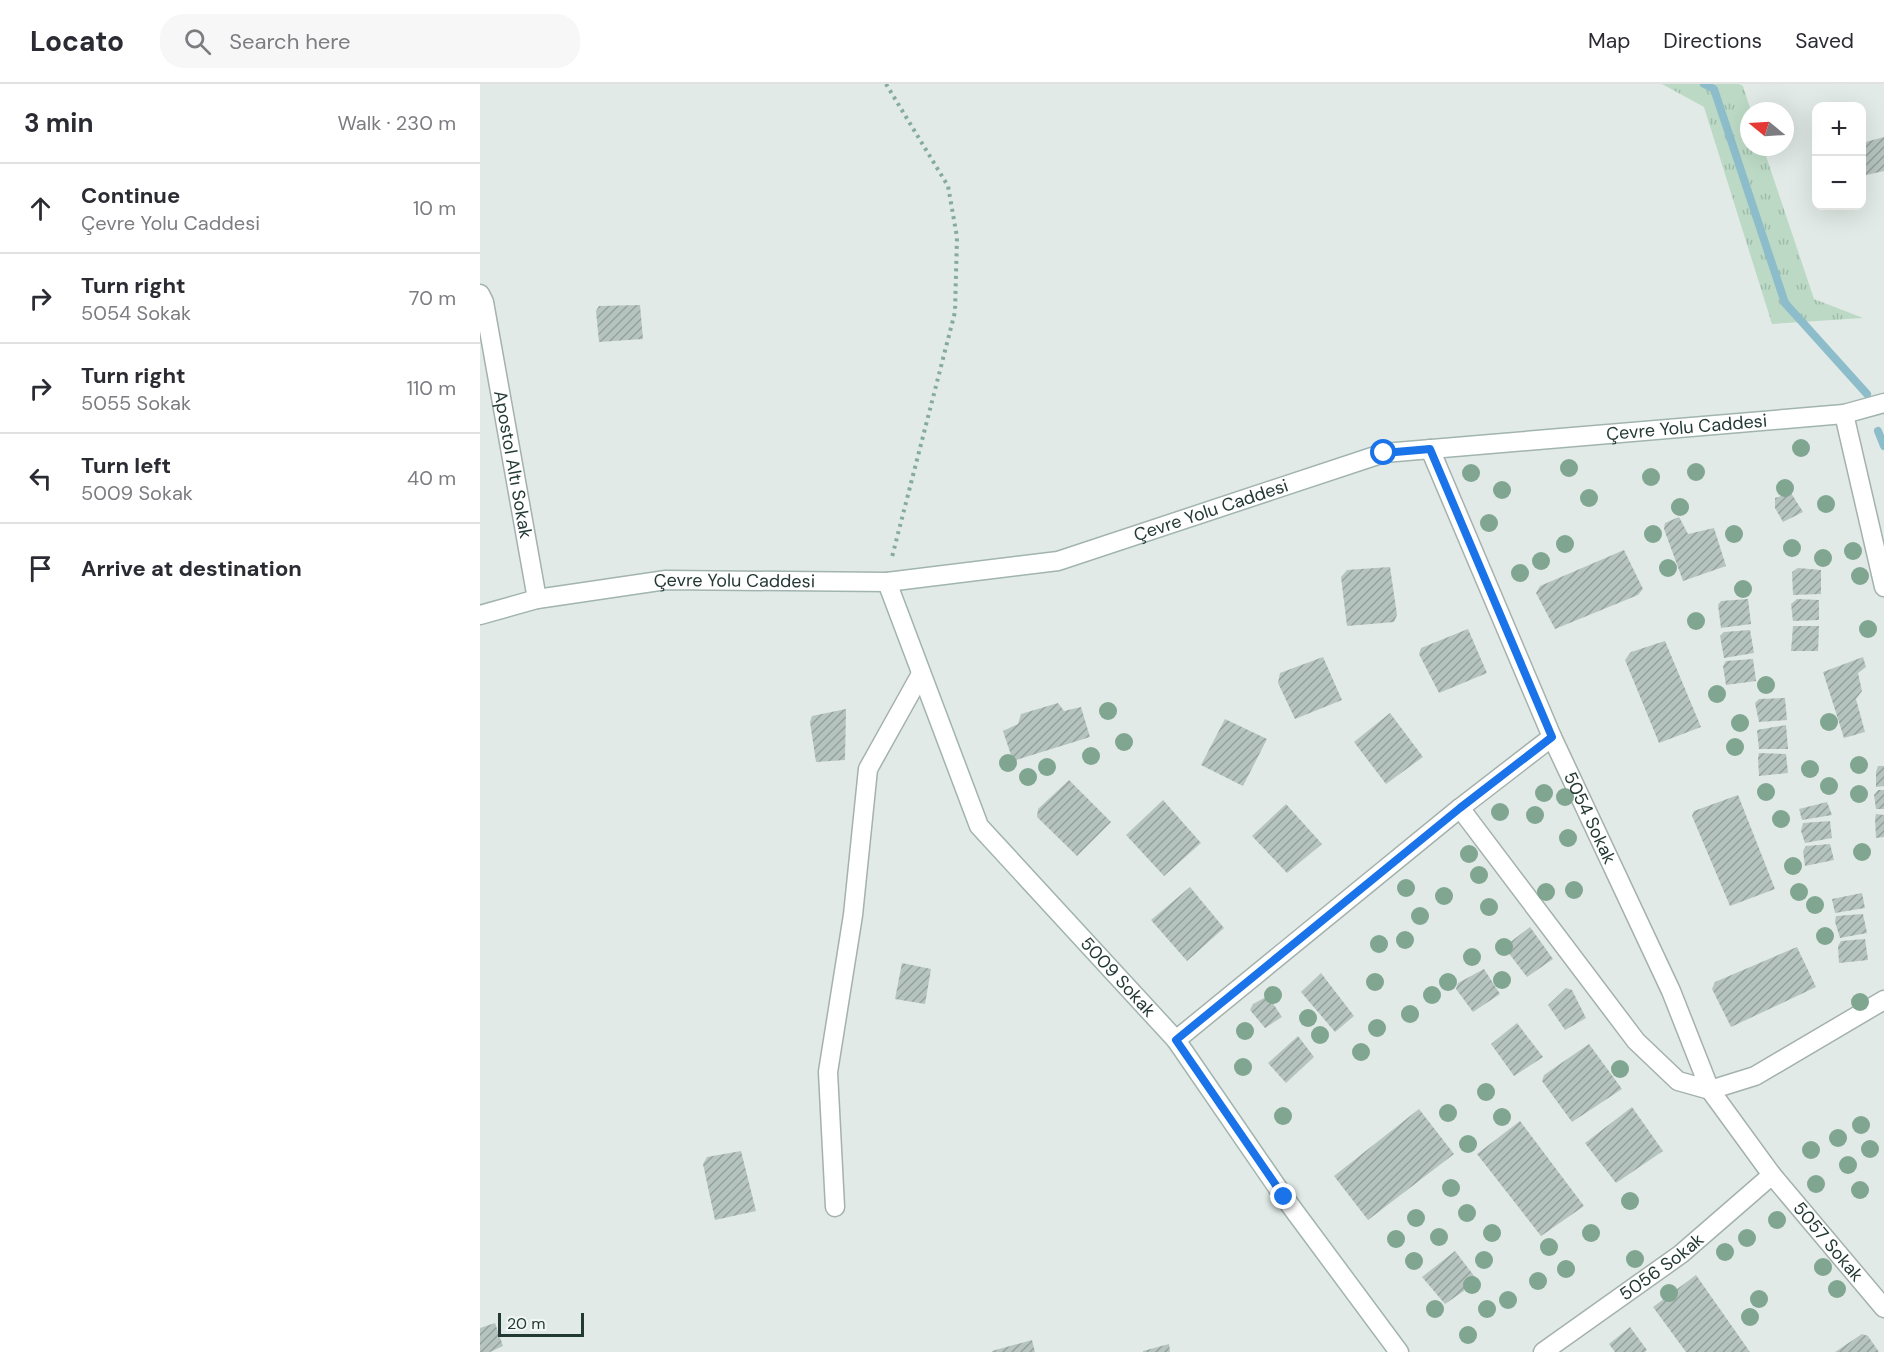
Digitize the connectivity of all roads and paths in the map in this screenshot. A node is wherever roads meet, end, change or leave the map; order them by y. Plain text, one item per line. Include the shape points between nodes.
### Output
1 (886, 84) edge
2 (480, 294) edge
3 (1884, 403) edge
4 (1844, 414) junction
5 (1430, 449) junction
6 (887, 582) junction
7 (1884, 587) edge
8 (537, 599) junction
9 (480, 615) edge
10 (921, 674) junction
11 (1552, 737) junction
12 (1460, 808) junction
13 (1884, 1000) edge
14 (1176, 1040) junction
15 (1710, 1090) junction
16 (1772, 1175) junction
17 (835, 1207) dead end
18 (1884, 1308) edge
19 (1399, 1352) edge
20 (1544, 1352) edge

1 - 6 path via 948,186 957,237 955,312
2 - 8 street, Apostol Altı Sokak
3 - 4 street, Çevre Yolu Caddesi
4 - 5 street, Çevre Yolu Caddesi
4 - 7 street
5 - 6 street, Çevre Yolu Caddesi via 1384,453 1058,561
5 - 11 street, 5054 Sokak
6 - 8 street, Çevre Yolu Caddesi via 666,580
6 - 10 street, 5009 Sokak
8 - 9 street, Çevre Yolu Caddesi
10 - 14 street, 5009 Sokak via 979,826
10 - 17 street via 868,769 852,915 828,1072
11 - 12 street
11 - 15 street, 5054 Sokak via 1671,991
12 - 14 street
12 - 15 street via 1636,1041 1678,1081
13 - 15 street via 1755,1076
14 - 19 street, 5009 Sokak via 1284,1197
15 - 16 street, 5054 Sokak
16 - 18 street, 5057 Sokak
16 - 20 street, 5056 Sokak via 1681,1254

